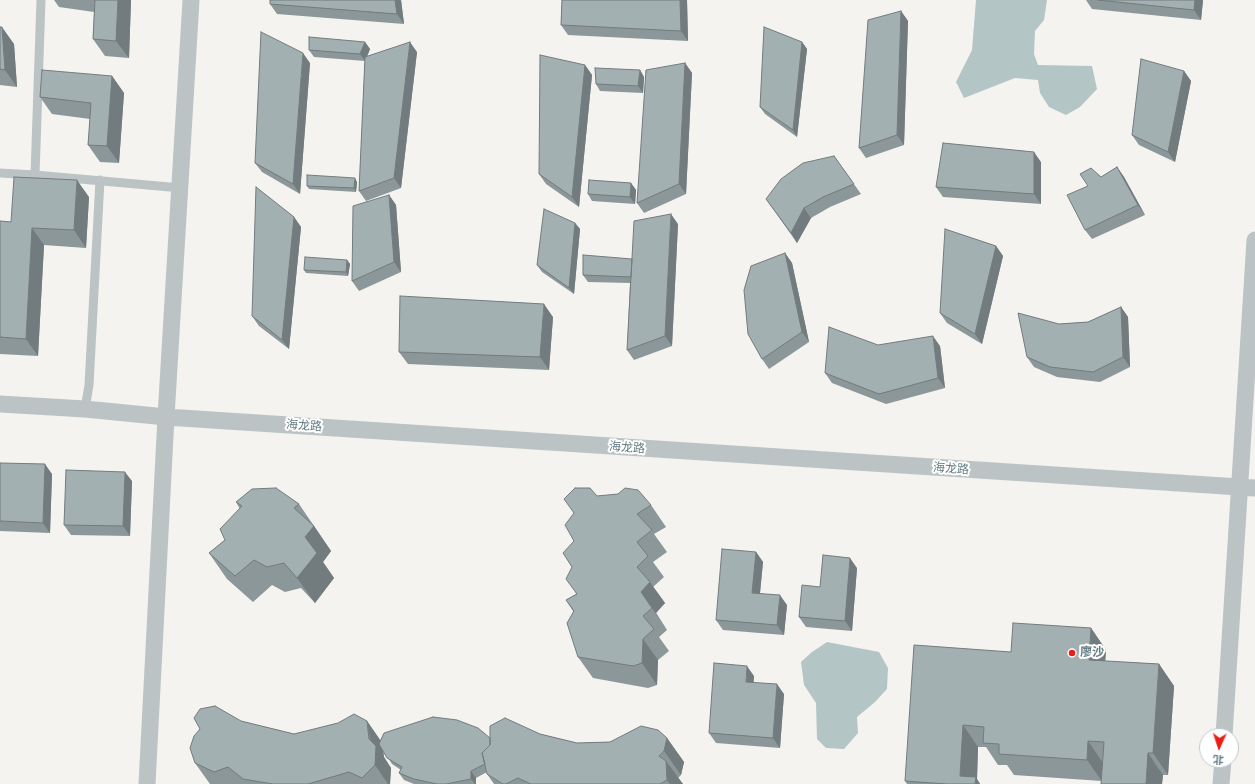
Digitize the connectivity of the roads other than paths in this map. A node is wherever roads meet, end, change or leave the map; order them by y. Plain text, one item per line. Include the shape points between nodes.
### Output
1 (41, 0) edge
2 (191, 0) edge
3 (0, 174) edge
4 (35, 176) junction
5 (100, 180) junction
6 (181, 188) junction
7 (1255, 240) edge
8 (0, 404) edge
9 (85, 409) junction
10 (166, 417) junction
11 (1248, 488) edge
12 (1225, 728) edge
13 (1222, 768) edge
14 (147, 784) edge
15 (1221, 784) edge

1 - 4 lane
2 - 6 street
3 - 4 lane
4 - 5 lane
5 - 6 lane
5 - 9 lane via 89,384
6 - 10 street
7 - 11 street
8 - 9 street, 海龙路
9 - 10 street, 海龙路
10 - 11 street, 海龙路
10 - 14 street
11 - 12 street
13 - 15 street

